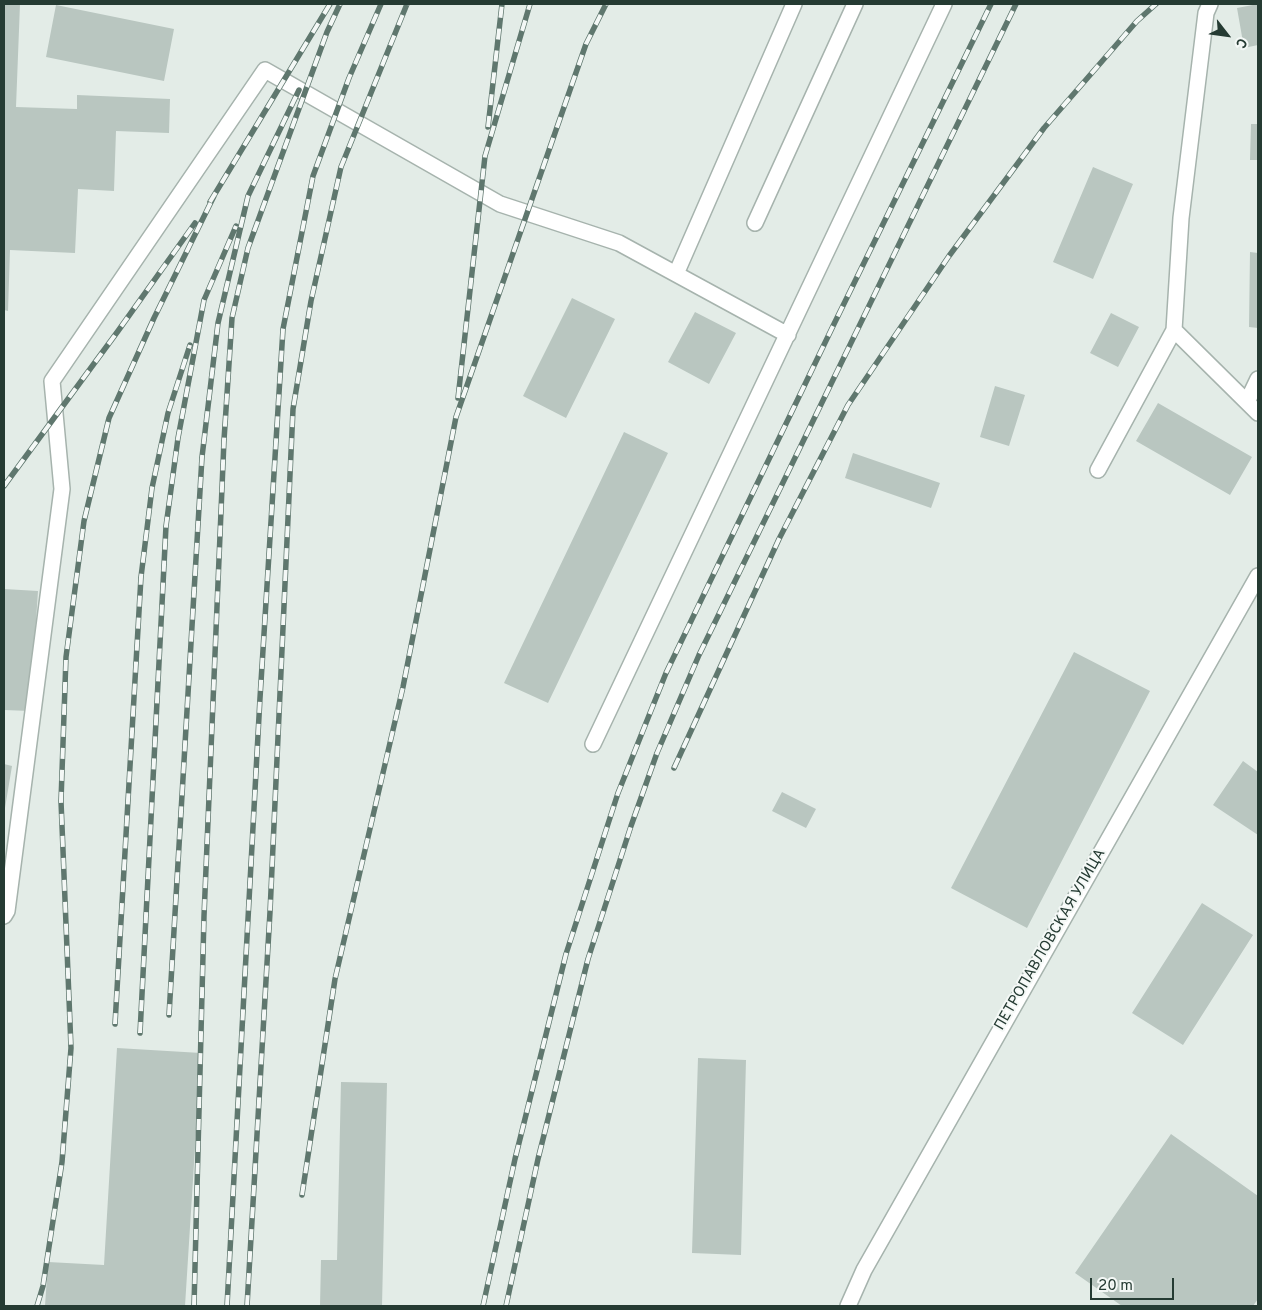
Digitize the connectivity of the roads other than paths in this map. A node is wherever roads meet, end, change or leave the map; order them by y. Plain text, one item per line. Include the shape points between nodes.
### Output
1 (794, 4) edge
2 (855, 4) edge
3 (944, 4) edge
4 (1210, 4) edge
5 (755, 223) dead end
6 (676, 274) junction
7 (1174, 330) junction
8 (788, 334) junction
9 (1258, 379) edge
10 (1246, 402) junction
11 (1258, 413) edge
12 (1098, 470) dead end
13 (1258, 576) edge
14 (593, 744) dead end
15 (4, 916) edge
16 (848, 1306) edge

1 - 6 street
2 - 5 street
3 - 8 street
4 - 7 street via 1206,13 1181,218
6 - 8 street
6 - 15 street via 619,243 500,204 265,70 52,381 62,490
7 - 10 street
7 - 12 street
8 - 14 street
9 - 10 street
10 - 11 street
13 - 16 street, ПЕТРОПАВЛОВСКАЯ УЛИЦА via 864,1270

